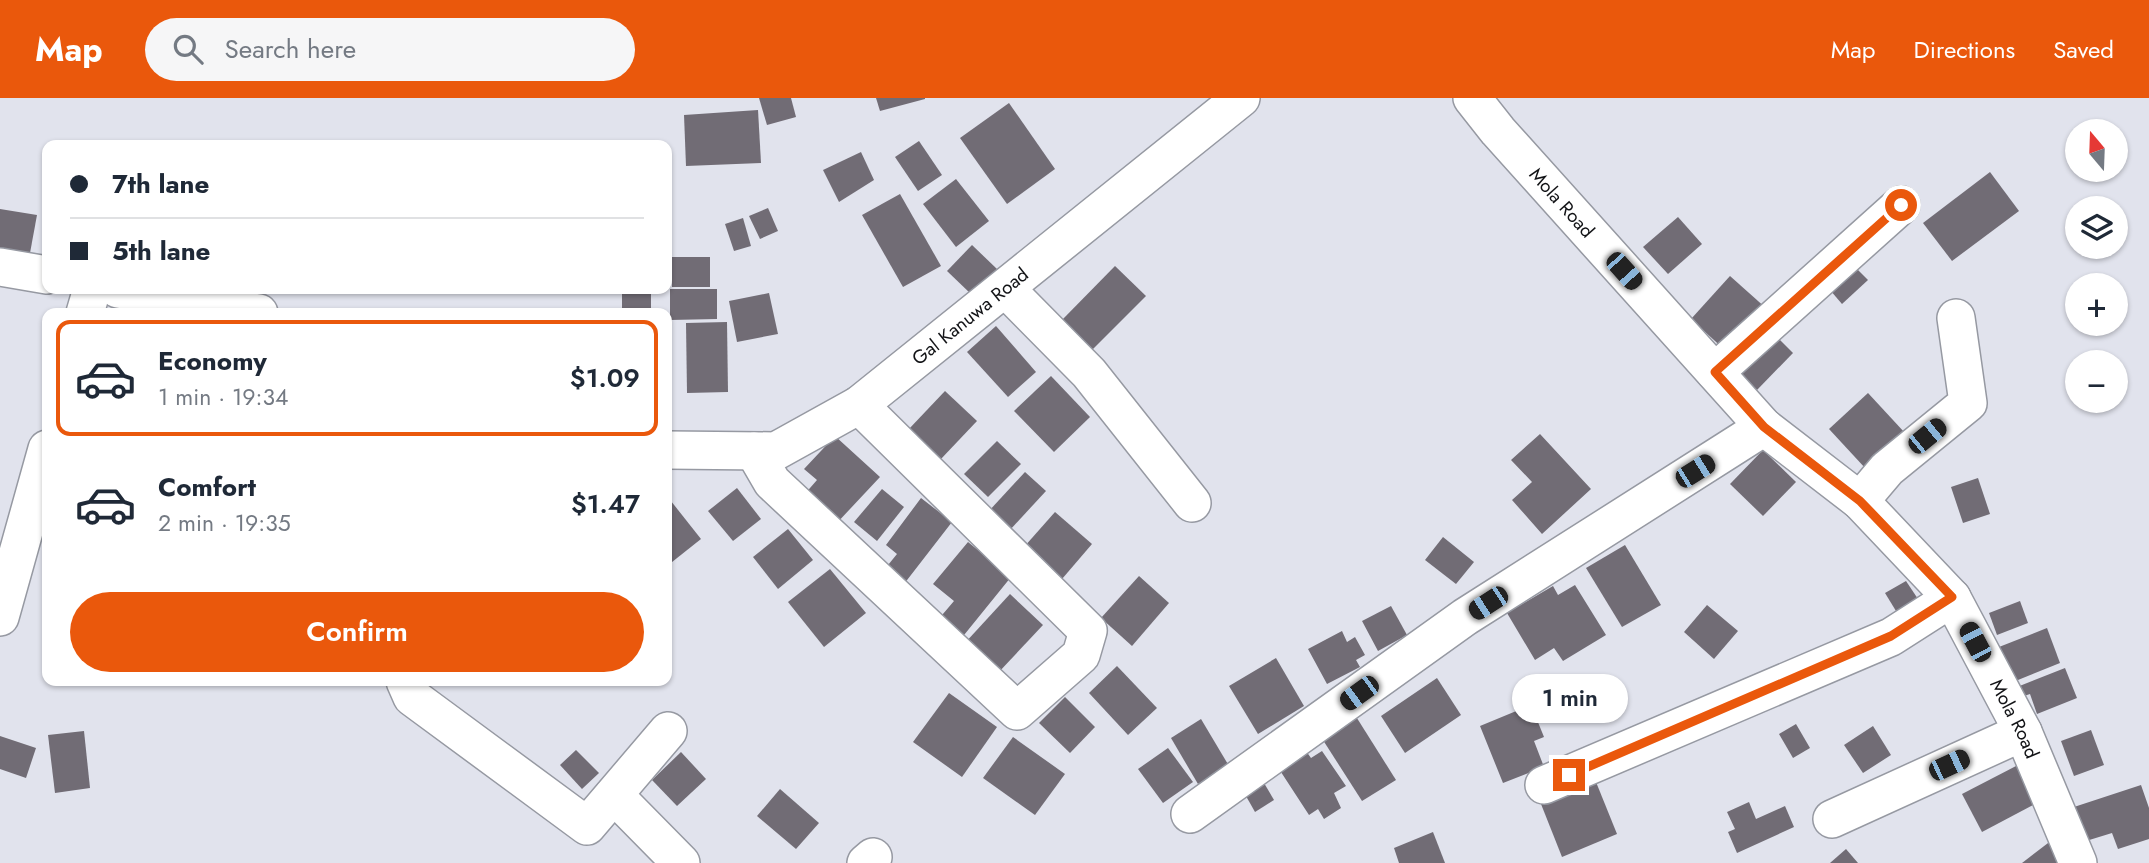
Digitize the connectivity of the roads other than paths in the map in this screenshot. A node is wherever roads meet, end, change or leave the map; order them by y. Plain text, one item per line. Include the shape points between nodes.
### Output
1 (1241, 98) edge
2 (1472, 98) edge
3 (1199, 111) edge
4 (1901, 205) dead end
5 (0, 267) edge
6 (42, 274) edge
7 (1006, 289) junction
8 (147, 294) edge
9 (230, 308) edge
10 (1956, 318) dead end
11 (1715, 372) junction
12 (859, 405) junction
13 (1764, 427) junction
14 (672, 450) edge
15 (754, 451) junction
16 (42, 467) edge
17 (1860, 501) junction
18 (1192, 503) dead end
19 (1952, 597) junction
20 (0, 617) edge
21 (407, 686) edge
22 (668, 731) dead end
23 (2023, 732) junction
24 (1544, 785) dead end
25 (614, 795) junction
26 (1190, 814) dead end
27 (1832, 819) dead end
28 (681, 863) edge
29 (2078, 863) edge

1 - 3 street, Gal Kanuwa Road
2 - 11 street, Mola Road
3 - 7 street, Gal Kanuwa Road
4 - 11 street
5 - 6 street
7 - 12 street, Gal Kanuwa Road
7 - 18 street via 1089,373
8 - 9 street
10 - 17 street via 1968,402 1887,468
11 - 13 street, Mola Road
12 - 15 street, Gal Kanuwa Road via 776,452
12 - 15 street via 1088,631 1081,655 1017,711 772,482
13 - 17 street, Mola Road
13 - 26 street via 1465,617
14 - 15 street, Gal Kanuwa Road
16 - 20 street
17 - 19 street, Mola Road
19 - 23 street, Mola Road
19 - 24 street via 1891,636
21 - 25 street via 412,697 587,826
22 - 25 street
23 - 27 street
23 - 29 street, Mola Road
25 - 28 street

